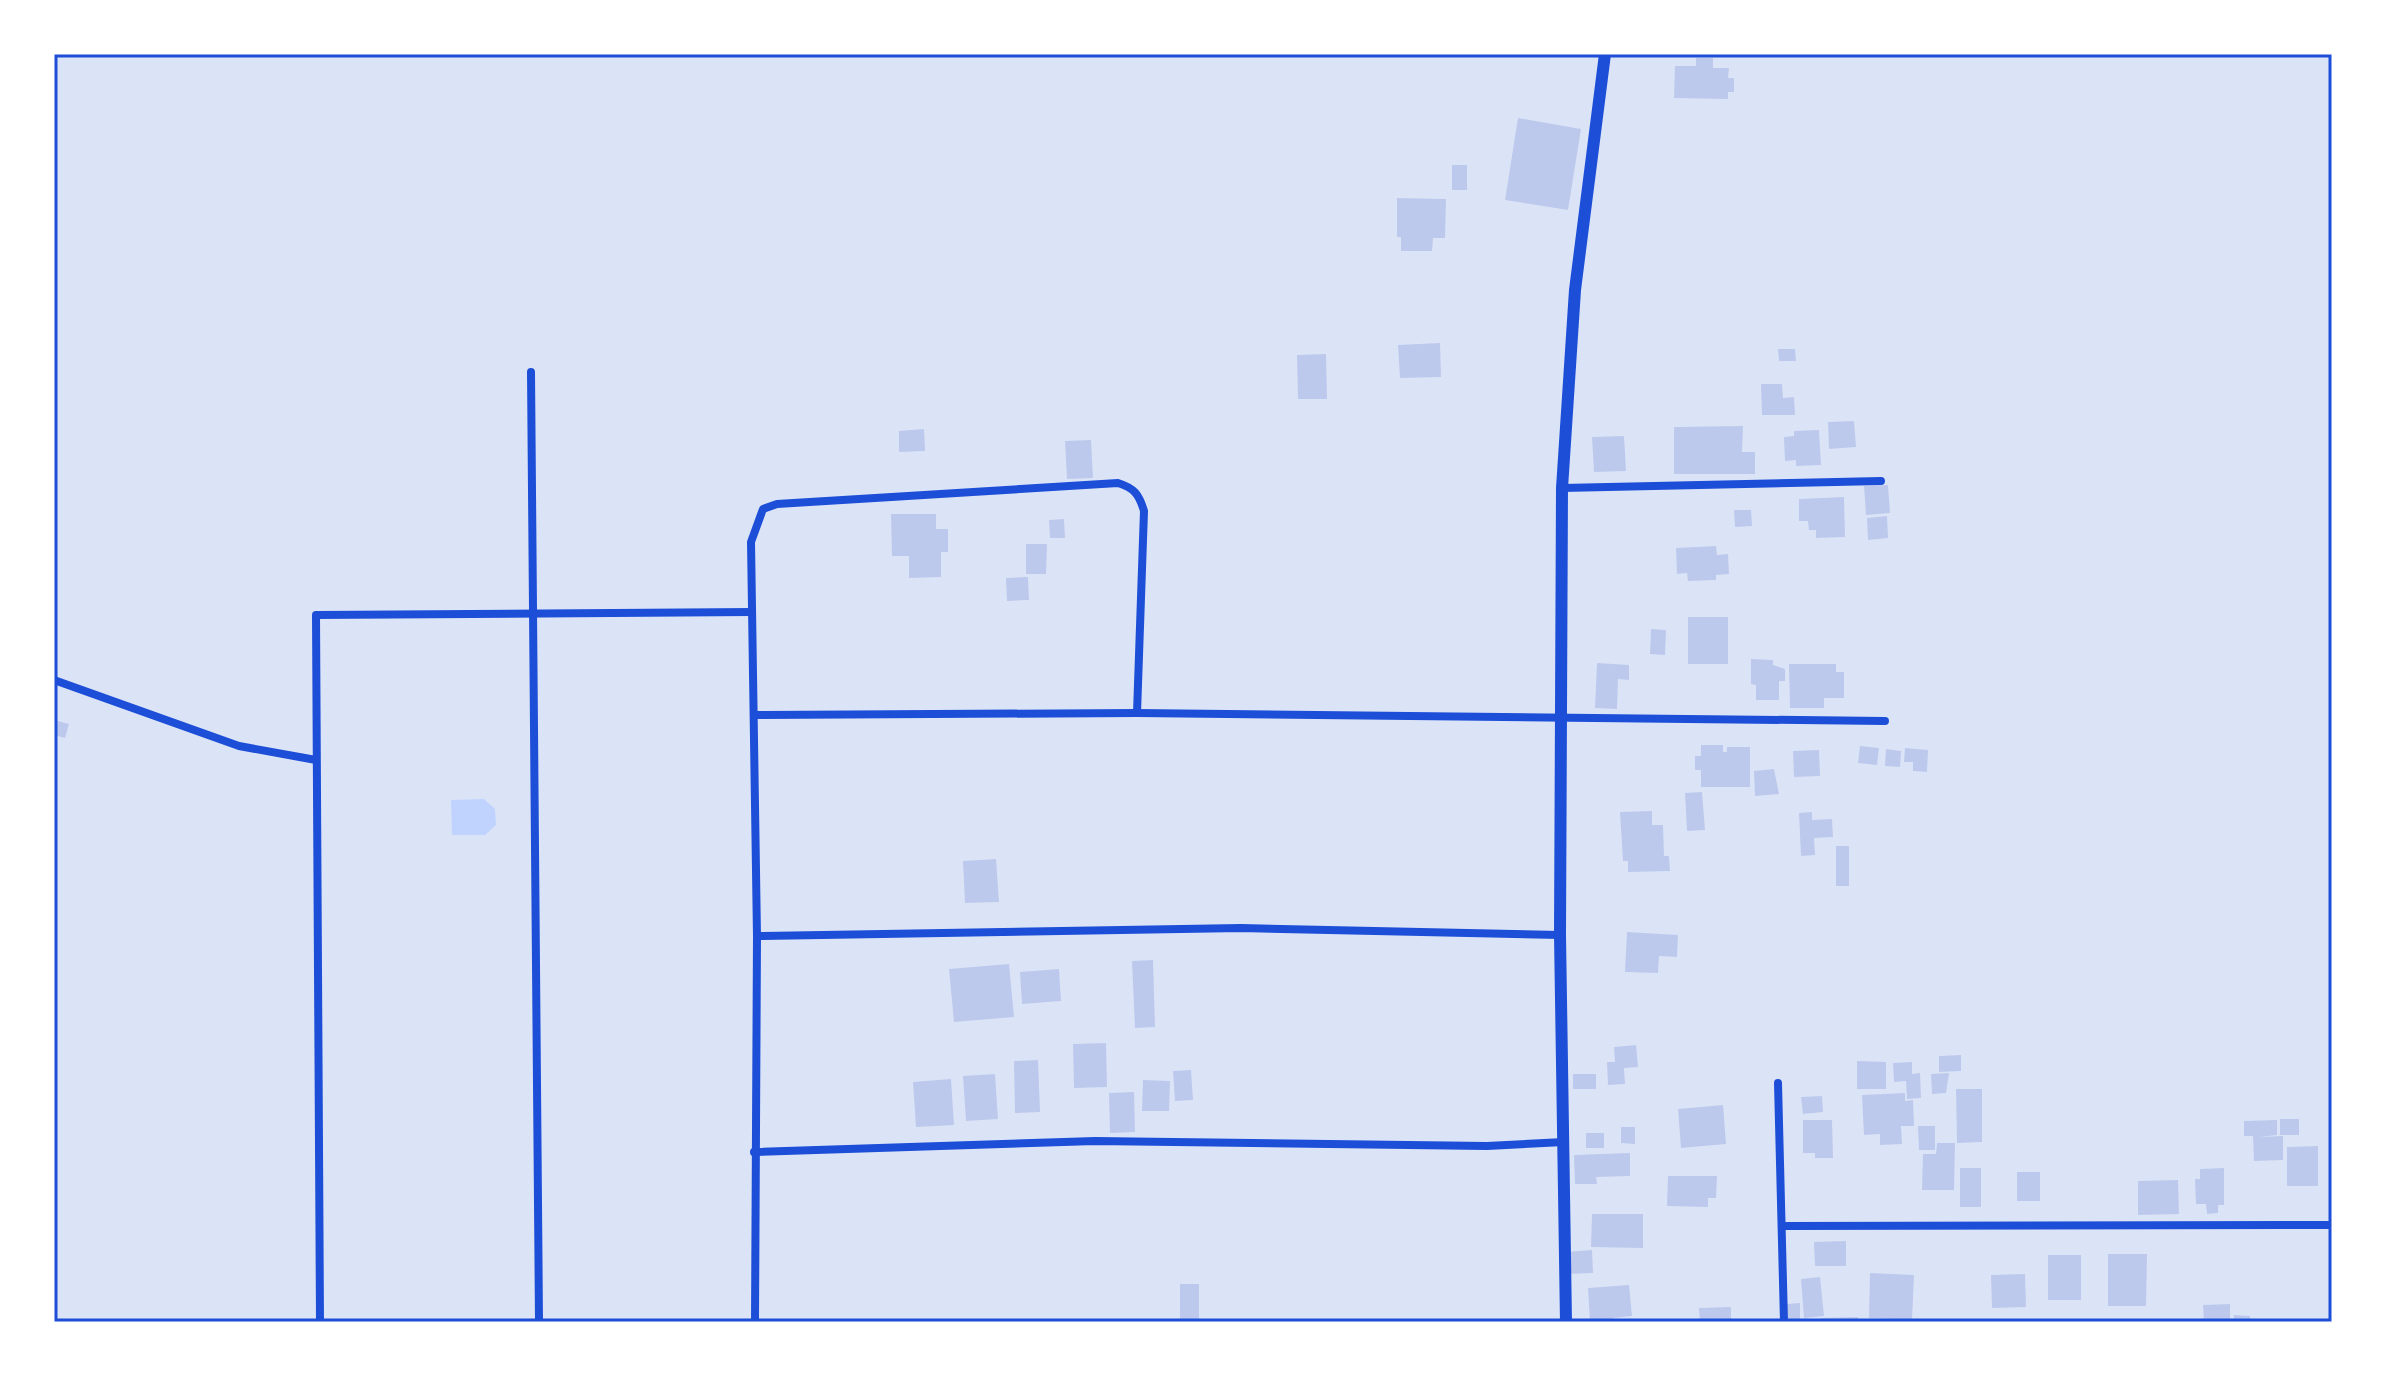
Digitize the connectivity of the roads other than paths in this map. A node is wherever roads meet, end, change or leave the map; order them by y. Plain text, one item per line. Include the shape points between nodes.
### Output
1 (1605, 54) edge
2 (531, 372) dead end
3 (1881, 481) dead end
4 (1562, 488) junction
5 (752, 612) junction
6 (535, 614) junction
7 (54, 680) edge
8 (1137, 713) junction
9 (755, 715) junction
10 (1561, 718) junction
11 (1885, 721) dead end
12 (316, 760) junction
13 (1560, 935) junction
14 (757, 936) junction
15 (1778, 1083) dead end
16 (1564, 1142) junction
17 (754, 1152) junction
18 (2332, 1225) edge
19 (1784, 1226) junction
20 (320, 1322) edge
21 (539, 1322) edge
22 (755, 1322) edge
23 (1566, 1322) edge
24 (1784, 1322) edge

1 - 4 street via 1575,290
2 - 6 street
3 - 4 street
4 - 10 street
5 - 6 street
5 - 8 street via 751,542 763,509 777,504 1118,483 1140,496 1144,511
5 - 9 street
6 - 12 street via 316,615
6 - 21 street
7 - 12 street via 239,746
8 - 9 street
8 - 10 street
9 - 14 street
10 - 11 street
10 - 13 street
12 - 20 street
13 - 14 street via 1241,928
13 - 16 street
14 - 17 street
15 - 19 street
16 - 17 street via 1487,1146 1095,1141
16 - 23 street
17 - 22 street
18 - 19 street
19 - 24 street

